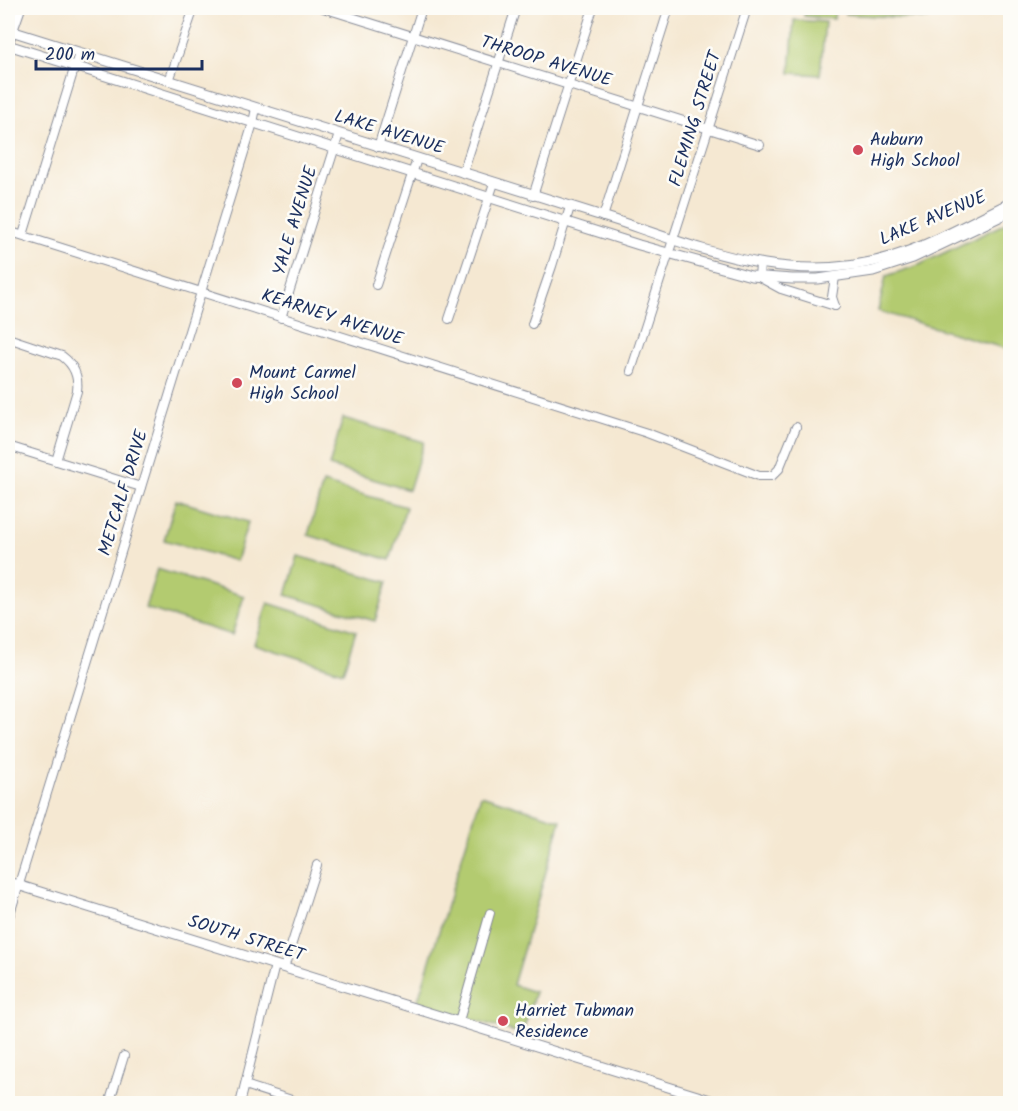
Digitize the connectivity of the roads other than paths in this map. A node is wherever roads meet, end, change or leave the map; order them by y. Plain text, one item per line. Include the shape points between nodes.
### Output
1 (21, 8) edge
2 (194, 8) edge
3 (323, 8) edge
4 (422, 8) edge
5 (516, 8) edge
6 (592, 8) edge
7 (669, 8) edge
8 (747, 8) edge
9 (340, 10) edge
10 (10, 31) edge
11 (413, 35) junction
12 (8, 45) edge
13 (79, 53) junction
14 (499, 62) junction
15 (75, 66) junction
16 (169, 81) junction
17 (568, 84) junction
18 (638, 106) junction
19 (256, 108) junction
20 (253, 123) junction
21 (708, 129) junction
22 (339, 134) junction
23 (760, 145) dead end
24 (378, 147) junction
25 (334, 148) junction
26 (417, 159) junction
27 (412, 173) junction
28 (463, 173) junction
29 (494, 183) junction
30 (533, 196) junction
31 (488, 197) junction
32 (1011, 203) edge
33 (570, 207) junction
34 (1011, 212) edge
35 (603, 217) junction
36 (566, 221) junction
37 (8, 231) edge
38 (23, 235) junction
39 (673, 240) junction
40 (668, 254) junction
41 (760, 264) junction
42 (759, 277) junction
43 (835, 277) junction
44 (376, 285) dead end
45 (201, 292) junction
46 (281, 318) junction
47 (449, 319) dead end
48 (532, 324) dead end
49 (8, 339) edge
50 (631, 371) dead end
51 (796, 427) dead end
52 (8, 446) edge
53 (56, 461) junction
54 (141, 487) junction
55 (317, 866) dead end
56 (8, 882) edge
57 (18, 886) junction
58 (490, 913) dead end
59 (8, 920) edge
60 (280, 966) junction
61 (459, 1021) junction
62 (124, 1056) dead end
63 (244, 1085) junction
64 (110, 1104) edge
65 (240, 1104) edge
66 (304, 1104) edge
67 (723, 1104) edge

1 - 10 street
2 - 16 street
3 - 9 street, THROOP AVENUE
4 - 11 street
5 - 14 street
6 - 17 street
7 - 18 street
8 - 21 street, FLEMING STREET
9 - 11 street, THROOP AVENUE
10 - 12 street
10 - 13 main road, LAKE AVENUE
11 - 14 street, THROOP AVENUE
11 - 24 street
12 - 15 main road, LAKE AVENUE
13 - 15 street
13 - 16 main road, LAKE AVENUE
14 - 17 street, THROOP AVENUE
14 - 28 street
15 - 20 main road, LAKE AVENUE
15 - 38 street
16 - 19 main road, LAKE AVENUE
17 - 18 street, THROOP AVENUE
17 - 30 street
18 - 21 street, THROOP AVENUE
18 - 35 street
19 - 20 street, METCALF DRIVE
19 - 22 main road, LAKE AVENUE
20 - 25 main road, LAKE AVENUE
20 - 45 street, METCALF DRIVE
21 - 23 street, THROOP AVENUE
21 - 39 street, FLEMING STREET
22 - 24 main road, LAKE AVENUE
22 - 25 street, YALE AVENUE
24 - 26 main road, LAKE AVENUE
25 - 27 main road, LAKE AVENUE
25 - 46 street, YALE AVENUE
26 - 27 street
26 - 28 main road, LAKE AVENUE
27 - 31 main road, LAKE AVENUE
27 - 44 street
28 - 29 main road, LAKE AVENUE
29 - 30 main road, LAKE AVENUE
29 - 31 street
30 - 33 main road, LAKE AVENUE
31 - 36 main road, LAKE AVENUE
31 - 47 street
32 - 41 main road, LAKE AVENUE via 884,259 816,268
33 - 35 main road, LAKE AVENUE
33 - 36 street
34 - 43 main road, LAKE AVENUE via 913,258
35 - 39 main road, LAKE AVENUE
36 - 40 main road, LAKE AVENUE
36 - 48 street
37 - 38 street, KEARNEY AVENUE
38 - 45 street, KEARNEY AVENUE
39 - 40 street, FLEMING STREET
39 - 41 main road, LAKE AVENUE
40 - 42 main road, LAKE AVENUE
40 - 50 street, FLEMING STREET
41 - 42 street
42 - 43 main road, LAKE AVENUE
42 - 43 street, LAKE AVENUE via 781,289 836,306 832,299
45 - 46 street, KEARNEY AVENUE
45 - 54 street, METCALF DRIVE
46 - 51 street, KEARNEY AVENUE via 647,433 759,476 772,476 779,469
49 - 53 street via 62,357 75,372 77,391
52 - 53 street
53 - 54 street
54 - 57 street, METCALF DRIVE
55 - 60 street
56 - 57 main road, SOUTH STREET
57 - 59 street, METCALF DRIVE
57 - 60 main road, SOUTH STREET
58 - 61 street
60 - 61 main road, SOUTH STREET
60 - 63 street
61 - 67 main road, SOUTH STREET
62 - 64 street
63 - 65 street
63 - 66 street

